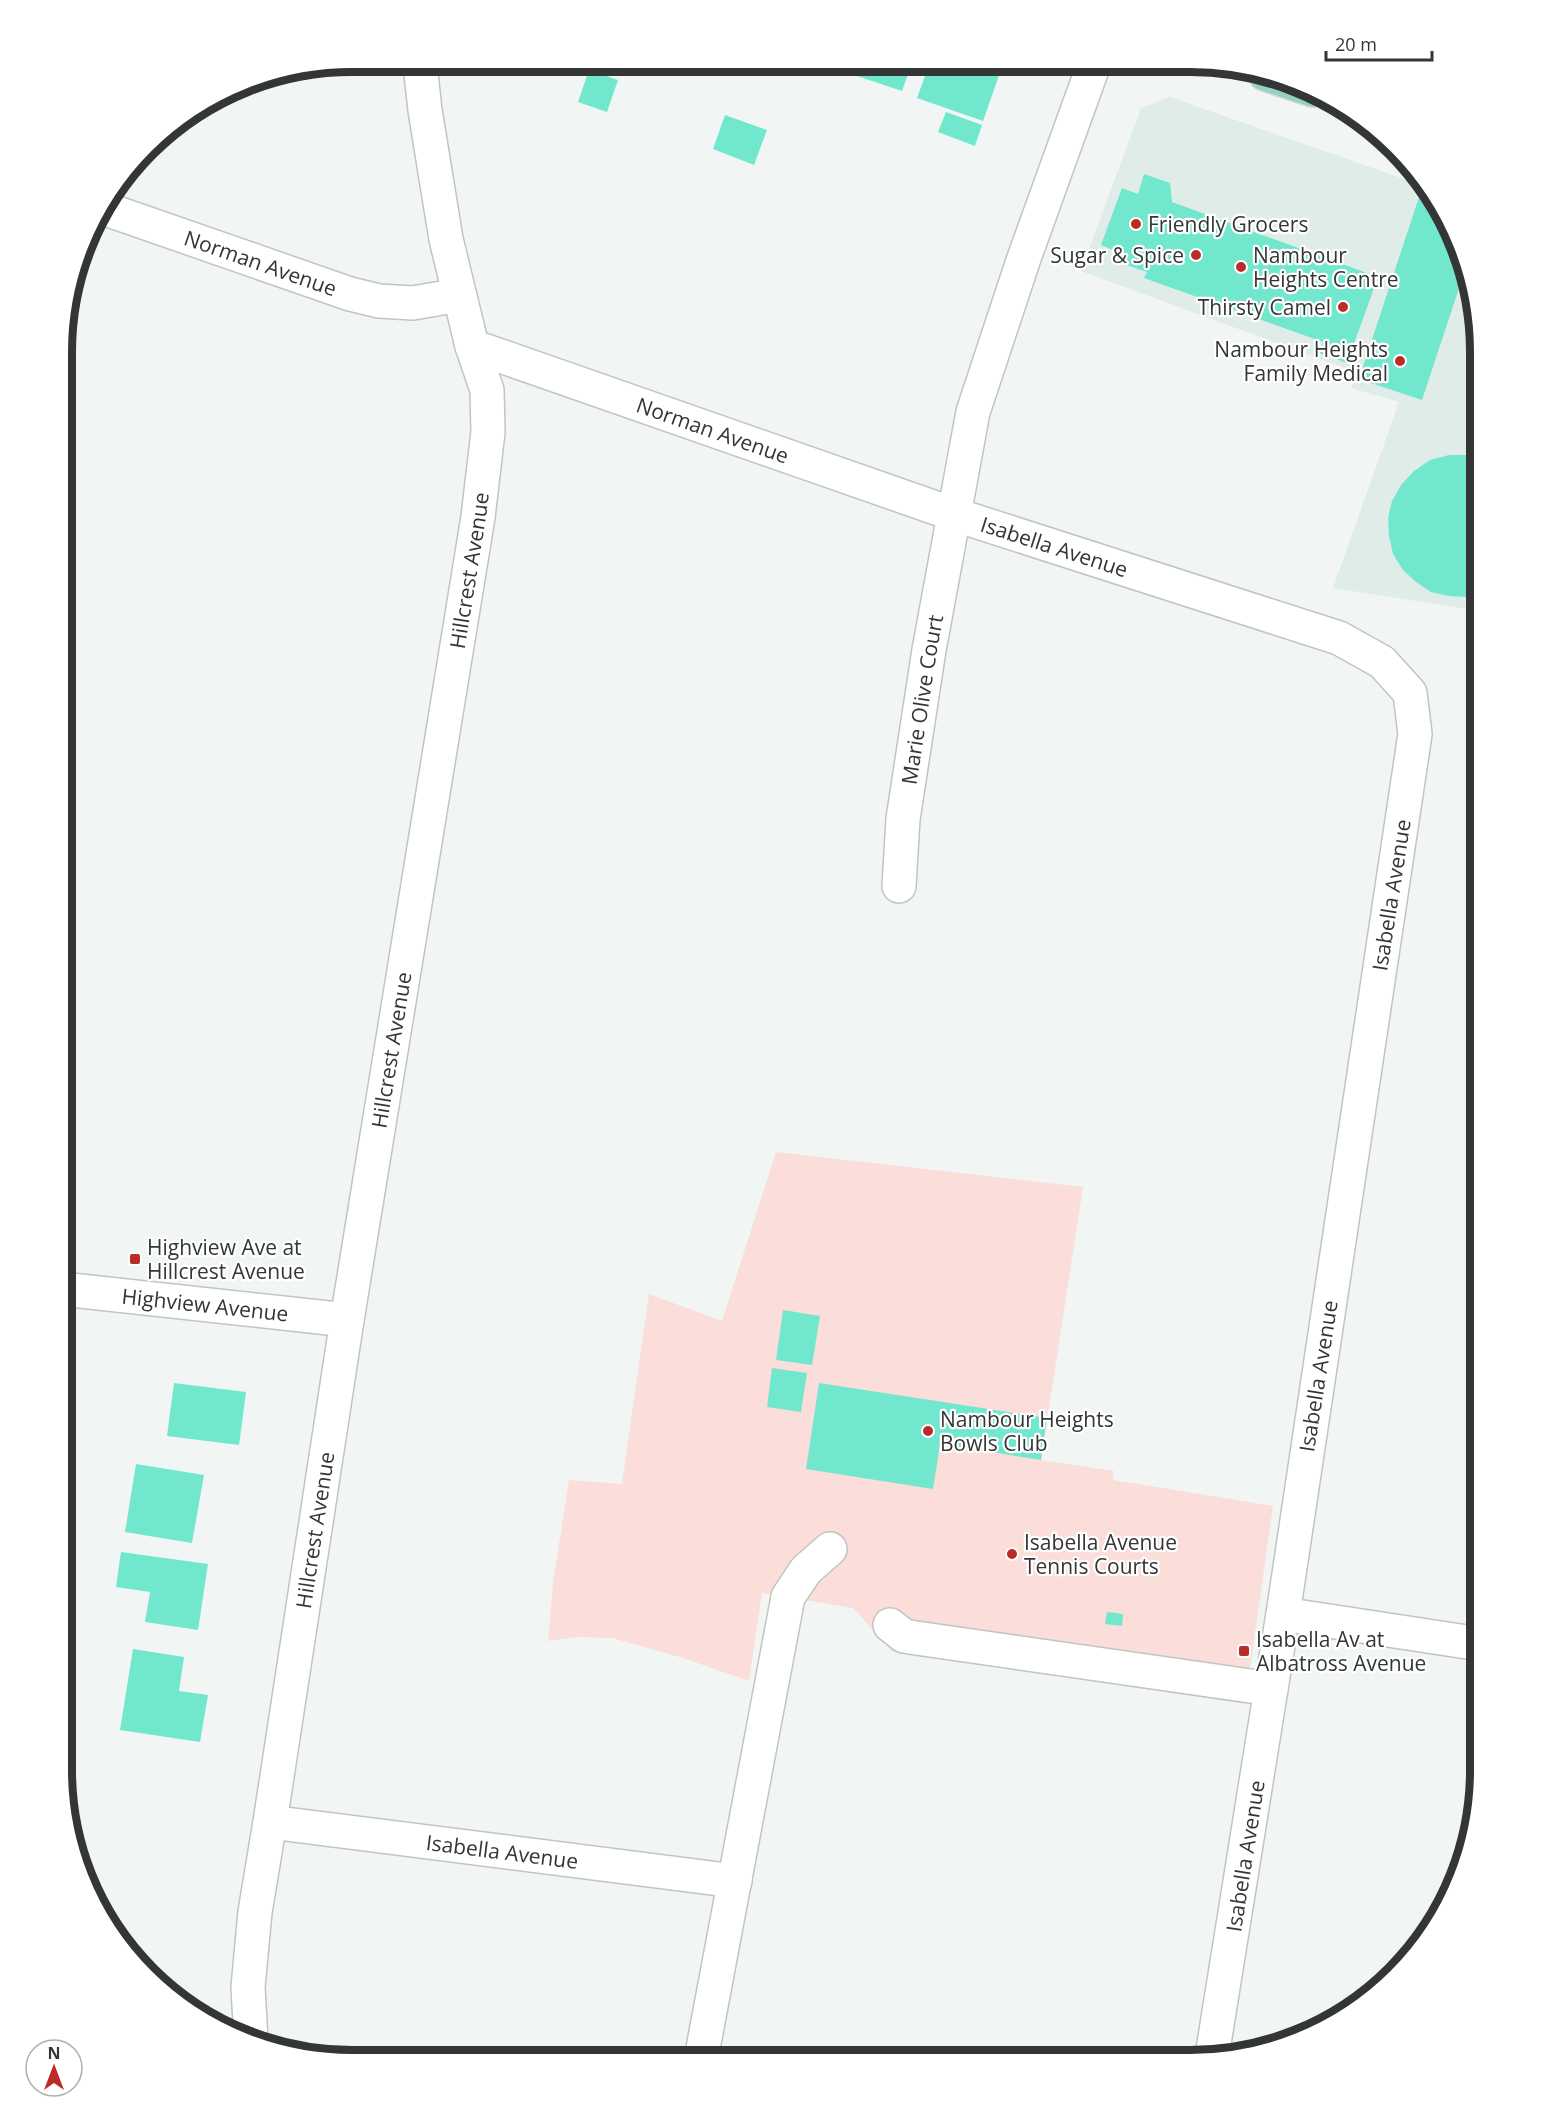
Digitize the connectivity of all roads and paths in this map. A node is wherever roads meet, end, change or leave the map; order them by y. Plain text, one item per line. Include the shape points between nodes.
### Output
1 (421, 72) edge
2 (1091, 72) edge
3 (110, 210) edge
4 (459, 295) junction
5 (472, 346) junction
6 (953, 514) junction
7 (899, 886) dead end
8 (72, 1290) edge
9 (347, 1320) junction
10 (831, 1549) dead end
11 (1282, 1614) junction
12 (890, 1625) dead end
13 (1470, 1642) edge
14 (1271, 1689) junction
15 (270, 1822) junction
16 (735, 1881) junction
17 (250, 2031) edge
18 (1213, 2049) edge
19 (703, 2050) edge

1 - 4 street, Hillcrest Avenue via 446,239
2 - 6 street, Isabella Avenue via 973,412
3 - 4 street, Norman Avenue via 350,294 412,303
4 - 5 street, Hillcrest Avenue
5 - 6 street, Norman Avenue
5 - 9 street, Hillcrest Avenue via 487,390 488,432 478,517
6 - 7 street, Marie Olive Court via 903,819
6 - 11 street, Isabella Avenue via 1339,638 1382,662 1410,693 1415,734
8 - 9 street, Highview Avenue
9 - 15 street, Hillcrest Avenue
10 - 16 street via 806,1570 788,1597
11 - 13 street
11 - 14 street, Isabella Avenue
12 - 14 street via 904,1636
14 - 18 street, Isabella Avenue
15 - 16 street, Isabella Avenue
15 - 17 street, Hillcrest Avenue via 255,1912 248,1987
16 - 19 street

